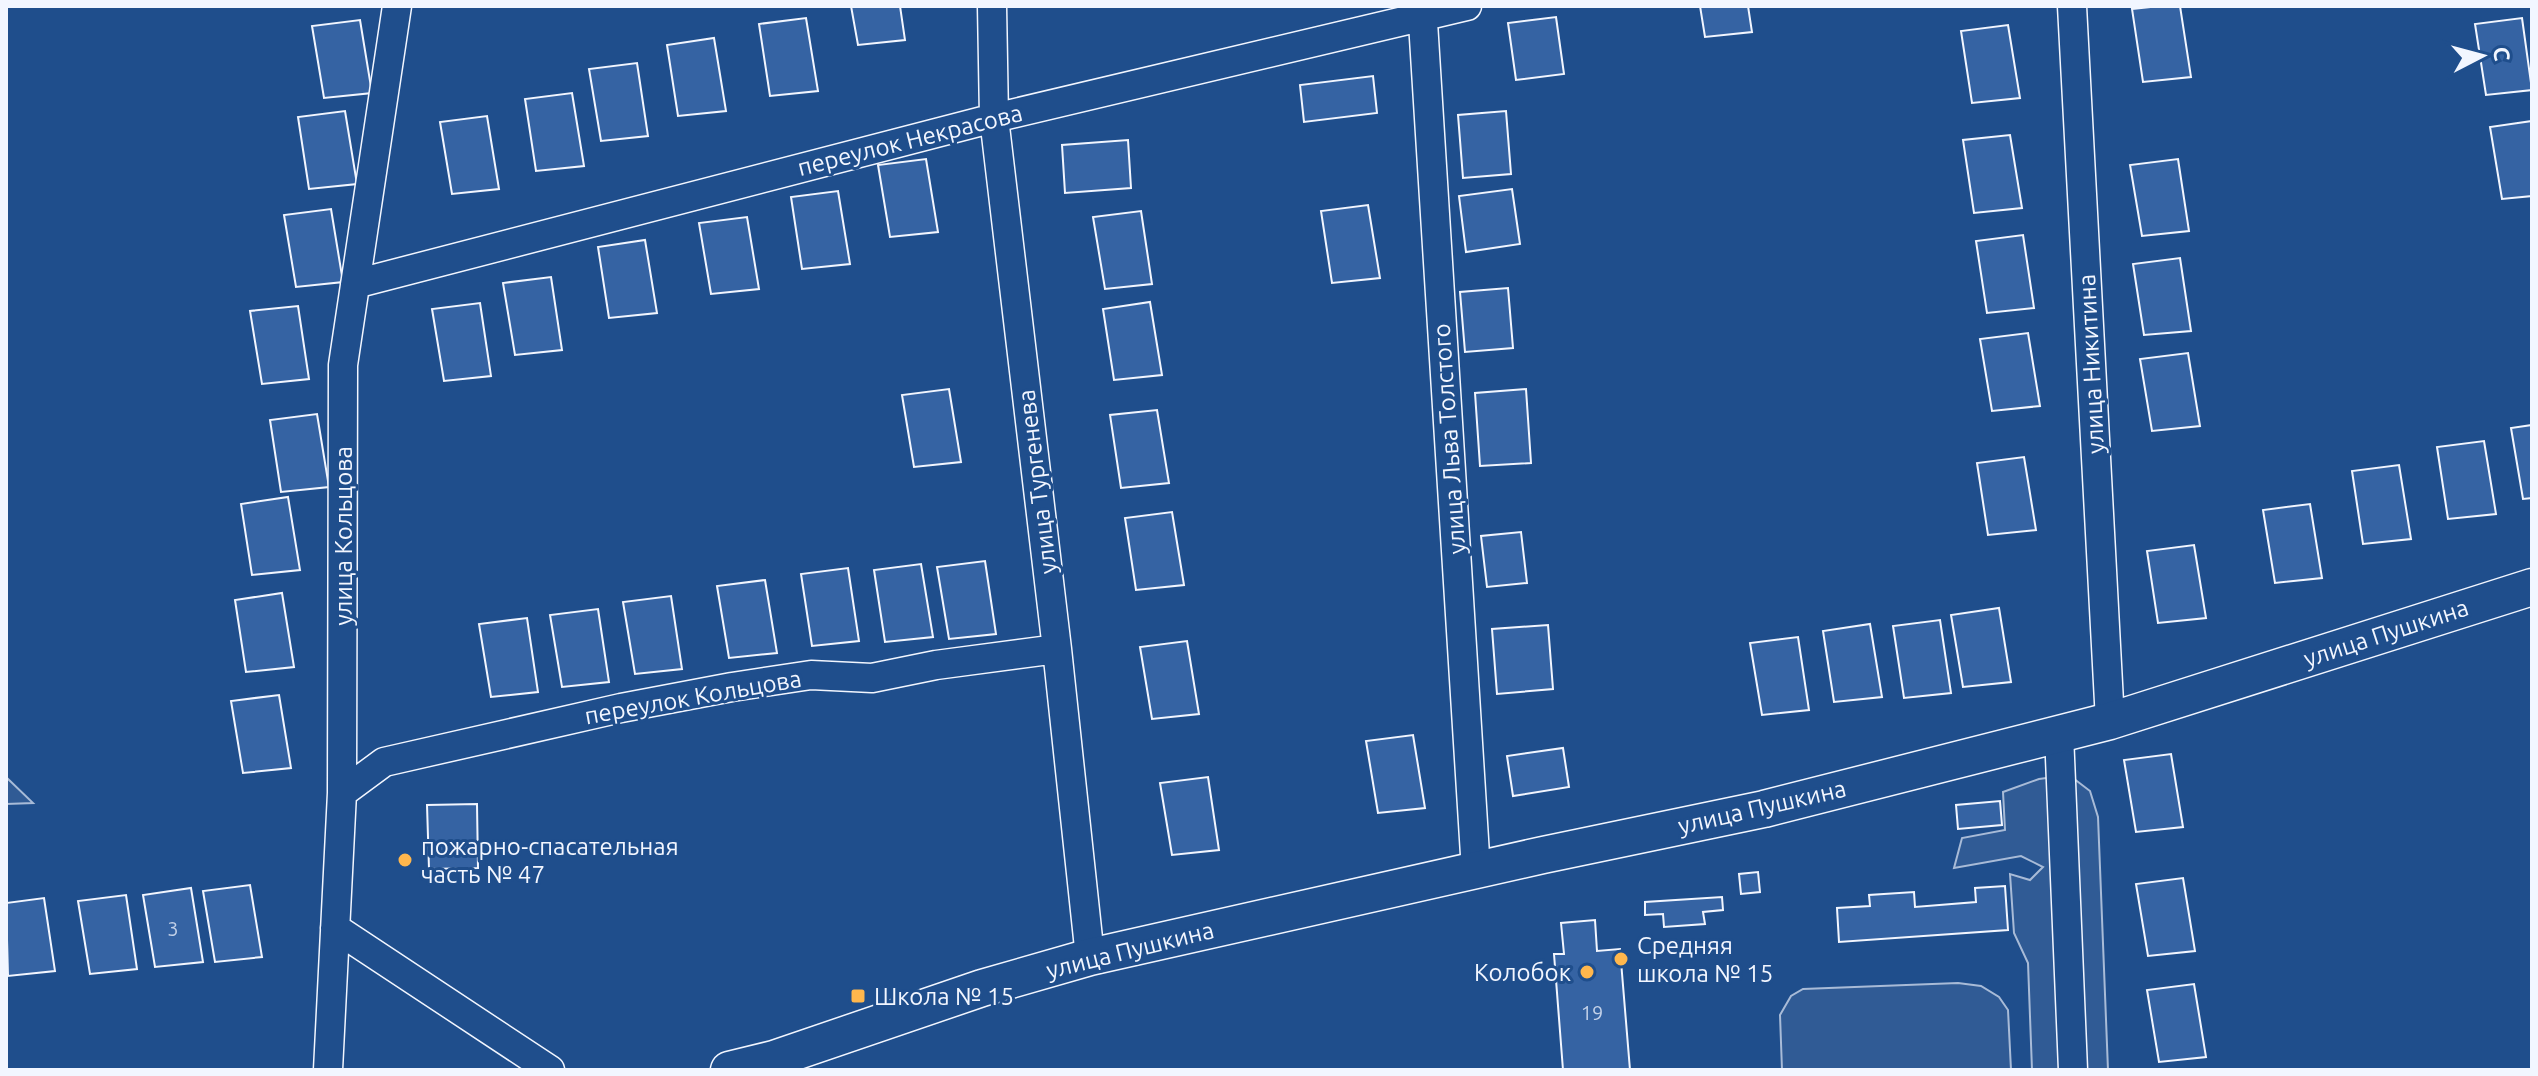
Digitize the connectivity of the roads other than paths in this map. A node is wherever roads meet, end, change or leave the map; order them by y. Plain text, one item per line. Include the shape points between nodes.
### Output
1 (397, 6) edge
2 (992, 6) edge
3 (1467, 6) edge
4 (2072, 6) edge
5 (1422, 11) edge
6 (994, 118) junction
7 (355, 284) junction
8 (2532, 587) edge
9 (1057, 649) junction
10 (2110, 721) junction
11 (2059, 734) junction
12 (342, 793) junction
13 (1476, 871) junction
14 (335, 928) junction
15 (1090, 957) junction
16 (328, 1070) edge
17 (550, 1070) edge
18 (729, 1070) edge
19 (2073, 1070) edge

1 - 7 street, улица Кольцова
2 - 6 street, улица Тургенева
3 - 5 street, переулок Некрасова
4 - 10 street, улица Никитина
5 - 6 street, переулок Некрасова
5 - 13 street, улица Льва Толстого
6 - 7 street, переулок Некрасова
6 - 9 street, улица Тургенева
7 - 12 street, улица Кольцова via 343,365
8 - 10 street, улица Пушкина
9 - 12 street, переулок Кольцова via 872,678 811,675 621,708 384,762
9 - 15 street, улица Тургенева
10 - 11 street, улица Пушкина
11 - 13 street, улица Пушкина via 1764,809
11 - 19 street
12 - 14 street, улица Кольцова
13 - 15 street, улица Пушкина
14 - 16 street, улица Кольцова
14 - 17 street
15 - 18 street, улица Пушкина

